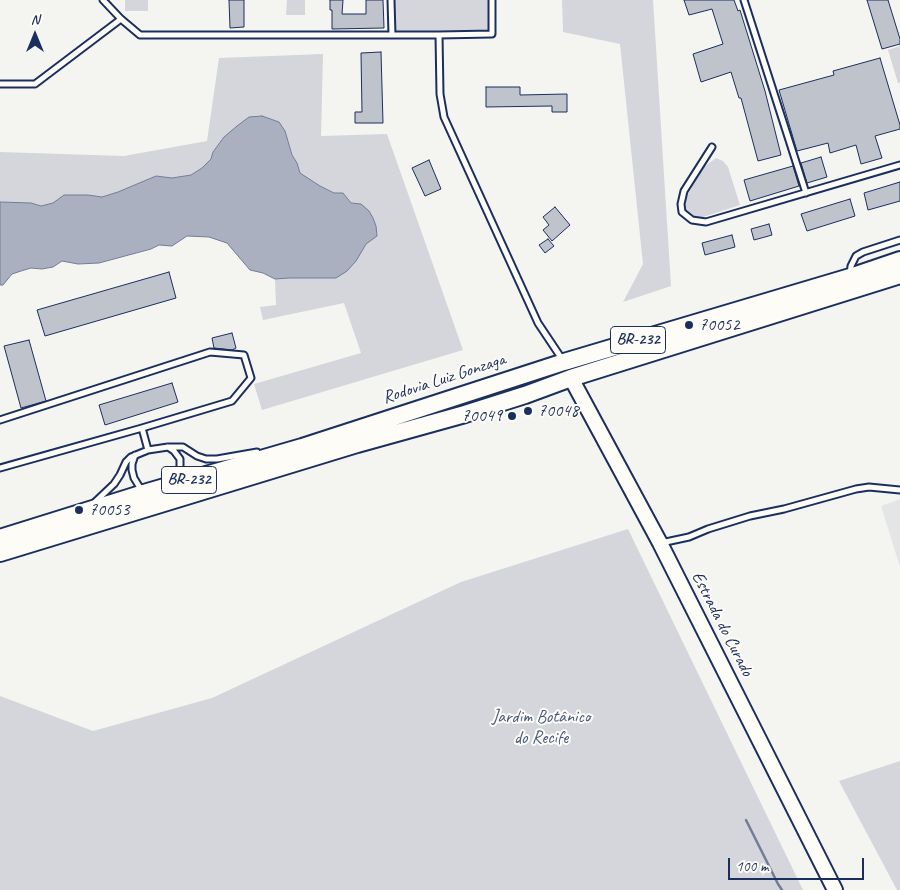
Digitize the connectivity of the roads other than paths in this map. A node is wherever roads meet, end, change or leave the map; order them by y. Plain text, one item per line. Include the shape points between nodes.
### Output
1 (103, 0) edge
2 (391, 0) edge
3 (492, 0) edge
4 (744, 0) edge
5 (121, 19) junction
6 (392, 35) junction
7 (439, 35) junction
8 (0, 84) edge
9 (712, 147) dead end
10 (900, 165) edge
11 (806, 193) junction
12 (900, 240) edge
13 (900, 260) edge
14 (900, 275) edge
15 (850, 277) junction
16 (564, 362) junction
17 (571, 378) junction
18 (0, 420) edge
19 (142, 428) junction
20 (168, 447) junction
21 (302, 447) junction
22 (148, 450) junction
23 (135, 455) junction
24 (0, 468) edge
25 (179, 483) junction
26 (900, 490) edge
27 (144, 494) junction
28 (86, 512) junction
29 (5, 535) edge
30 (660, 543) junction
31 (0, 553) edge
32 (835, 890) edge

1 - 5 lane
2 - 6 lane
3 - 7 lane via 492,34
4 - 11 lane
5 - 6 lane via 140,35
5 - 8 lane via 35,84
6 - 7 lane
7 - 16 lane via 440,94 444,118 538,323
9 - 11 lane via 684,191 682,212 692,220 706,222
10 - 11 lane
12 - 15 lane via 856,256
13 - 15 highway, Rodovia Luiz Gonzaga / BR-232
14 - 17 highway, Rodovia Luiz Gonzaga / BR-232
15 - 16 highway, Rodovia Luiz Gonzaga / BR-232
16 - 21 highway, Rodovia Luiz Gonzaga / BR-232
17 - 30 main road, Estrada do Curado
17 - 31 highway, Rodovia Luiz Gonzaga / BR-232 via 465,414
18 - 19 lane via 210,352 244,355 251,378 232,400
19 - 22 lane
19 - 24 lane
20 - 21 lane via 182,447 197,456 216,459
20 - 22 lane
20 - 25 lane via 180,460
21 - 25 highway, Rodovia Luiz Gonzaga / BR-232
22 - 23 lane
23 - 27 lane via 132,464 134,478
23 - 28 lane via 126,462 114,484
25 - 27 highway, Rodovia Luiz Gonzaga / BR-232
26 - 30 lane via 856,489
27 - 28 highway, Rodovia Luiz Gonzaga / BR-232
28 - 29 highway, Rodovia Luiz Gonzaga / BR-232
30 - 32 main road, Estrada do Curado

